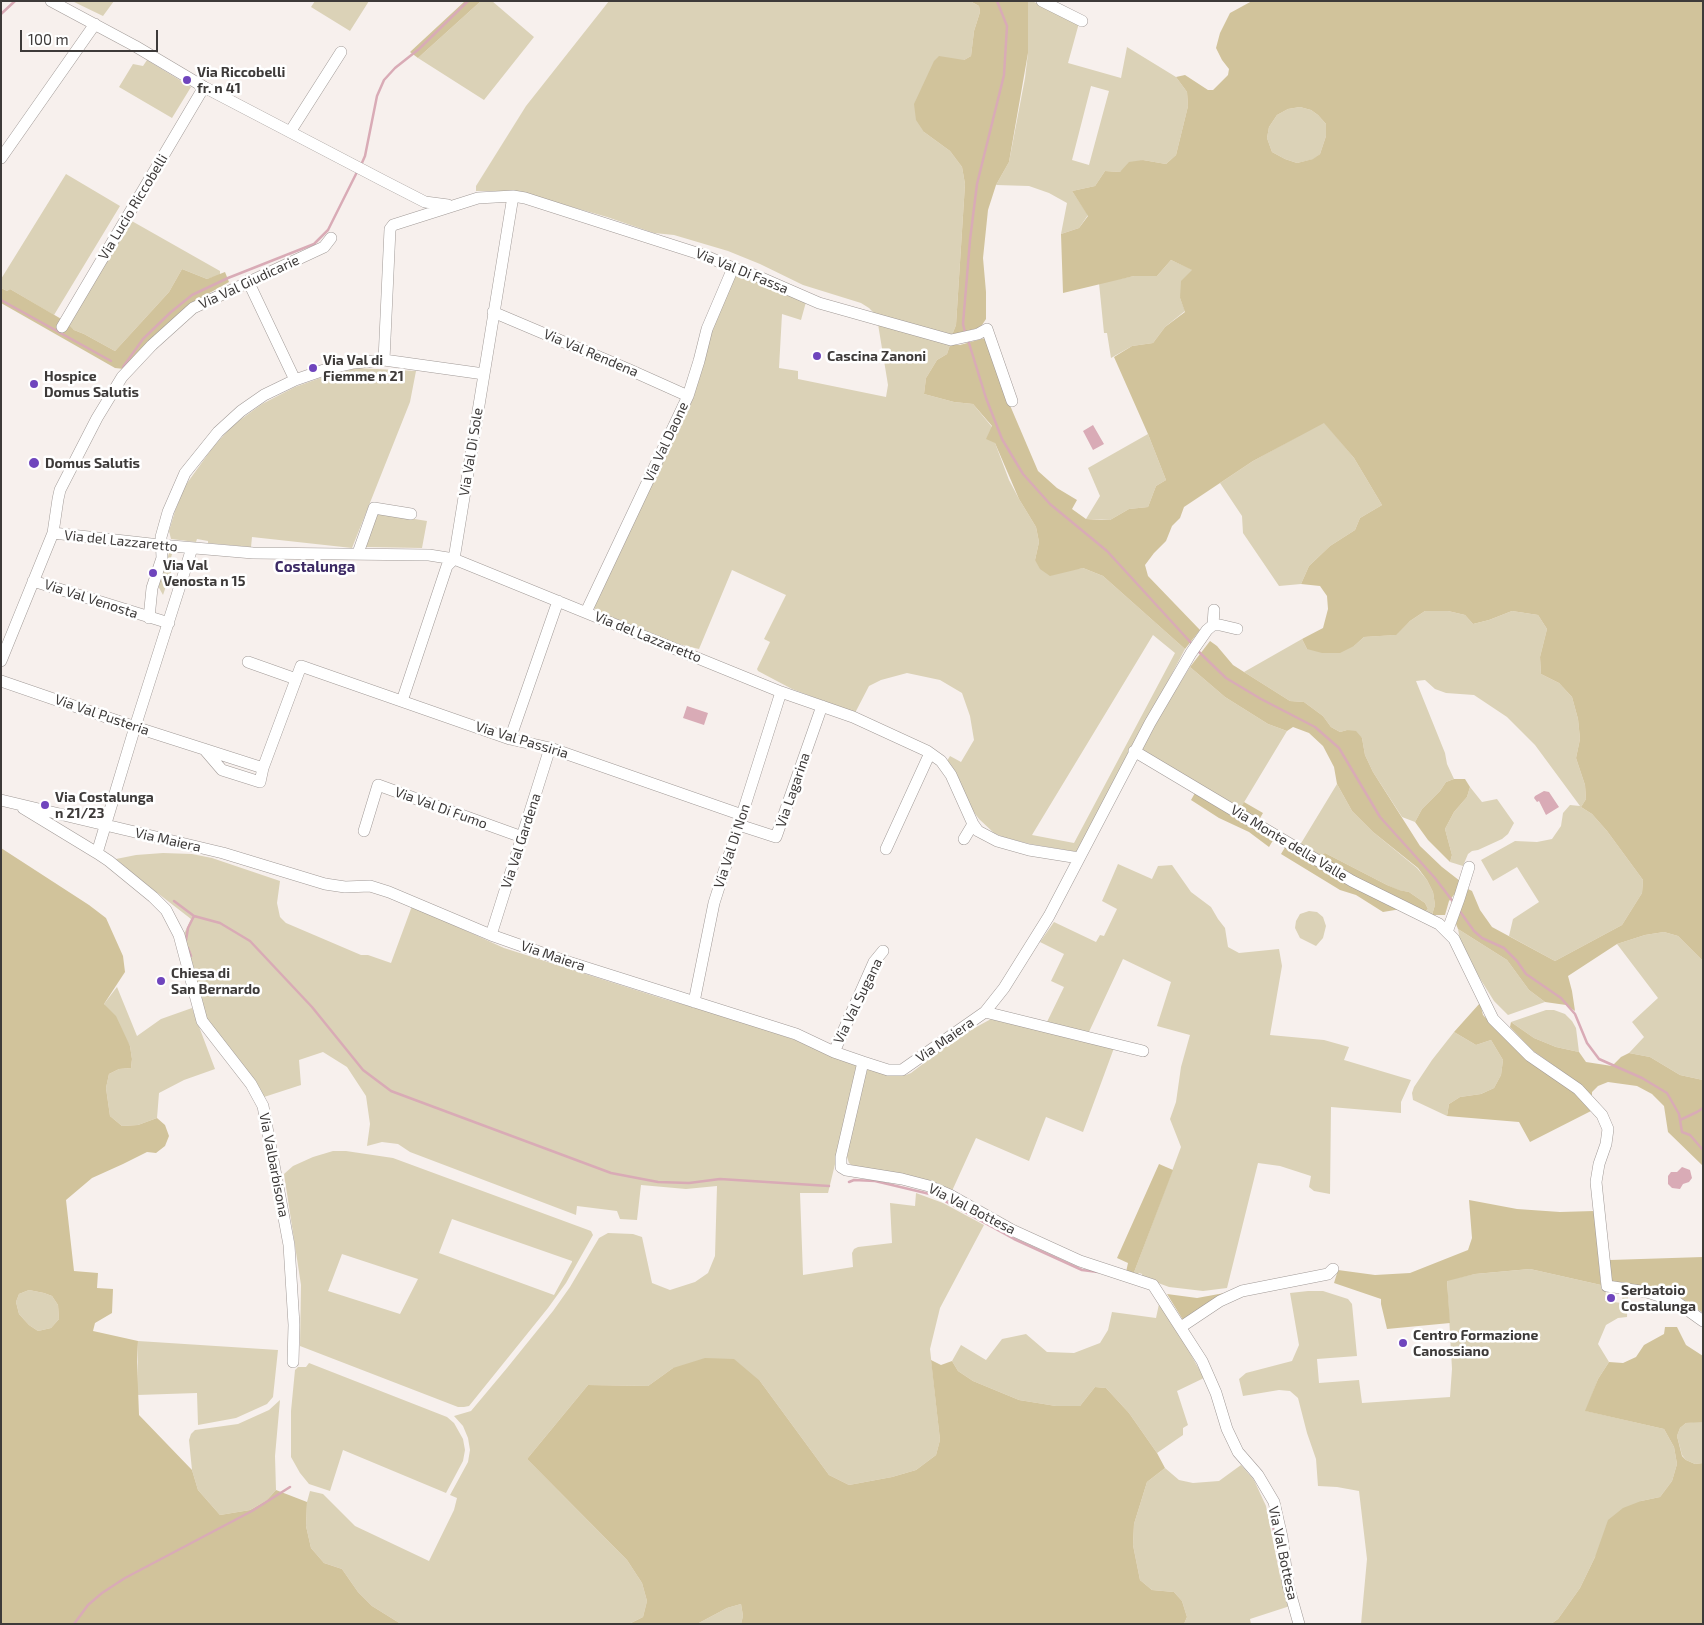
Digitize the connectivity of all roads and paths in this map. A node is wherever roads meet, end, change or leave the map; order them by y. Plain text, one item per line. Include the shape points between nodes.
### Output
1 (50, 1) edge
2 (1042, 1) edge
3 (1082, 21) dead end
4 (95, 24) junction
5 (341, 52) dead end
6 (204, 87) junction
7 (290, 132) junction
8 (1, 158) edge
9 (513, 196) junction
10 (425, 202) junction
11 (462, 204) junction
12 (423, 216) junction
13 (331, 238) dead end
14 (733, 268) junction
15 (248, 281) junction
16 (493, 312) junction
17 (62, 328) dead end
18 (384, 360) junction
19 (484, 374) junction
20 (295, 380) junction
21 (688, 396) junction
22 (1012, 401) dead end
23 (411, 514) dead end
24 (53, 533) junction
25 (160, 545) junction
26 (192, 548) junction
27 (358, 553) junction
28 (454, 559) junction
29 (33, 581) junction
30 (558, 601) junction
31 (1214, 610) dead end
32 (586, 612) junction
33 (149, 618) junction
34 (169, 623) junction
35 (1213, 625) junction
36 (1237, 629) dead end
37 (1, 661) edge
38 (248, 662) dead end
39 (300, 666) joint
40 (296, 679) junction
41 (1, 681) edge
42 (781, 692) junction
43 (402, 701) junction
44 (822, 706) junction
45 (135, 727) junction
46 (510, 739) junction
47 (550, 748) junction
48 (1134, 751) junction
49 (930, 753) junction
50 (1, 800) edge
51 (15, 803) junction
52 (741, 820) junction
53 (973, 824) junction
54 (105, 825) junction
55 (364, 832) dead end
56 (522, 837) junction
57 (964, 839) dead end
58 (886, 849) dead end
59 (97, 853) junction
60 (1079, 858) junction
61 (1469, 867) dead end
62 (1446, 932) junction
63 (491, 935) junction
64 (883, 951) dead end
65 (694, 1002) junction
66 (985, 1012) junction
67 (1143, 1051) dead end
68 (834, 1052) junction
69 (863, 1062) junction
70 (1333, 1269) dead end
71 (1703, 1321) edge
72 (1181, 1327) junction
73 (293, 1362) dead end
74 (1299, 1624) edge

1 - 4 street
2 - 3 street
4 - 6 street
4 - 8 street
5 - 7 street
6 - 7 street
6 - 17 street, Via Lucio Riccobelli
7 - 10 street
9 - 11 street, Via Val Di Fassa via 478,198
9 - 14 street, Via Val Di Fassa via 706,256
9 - 16 street, Via Val Di Sole
10 - 11 street
10 - 12 street via 427,210
11 - 12 street, Via Val Di Fassa
12 - 18 street, Via Val Di Fassa via 393,225 390,229
13 - 15 street, Via Val Giudicarie via 324,247
14 - 21 street, Via Val Daone via 707,329
14 - 22 street, Via Val Di Fassa via 819,302 950,340 987,329
15 - 20 street
15 - 24 street, Via Val Giudicarie via 193,308 122,377 60,490
16 - 19 street, Via Val Di Sole
16 - 21 street, Via Val Rendena
18 - 19 street, Via Val Venosta
18 - 20 street, Via Val Venosta via 327,369
19 - 28 street, Via Val Di Sole
20 - 25 street, Via Val Venosta via 241,411 201,452 186,473 168,512
21 - 32 street, Via Val Daone
23 - 27 street via 374,508
24 - 25 street, Via del Lazzaretto
24 - 29 street, Via del Lazzaretto
25 - 26 street, Via del Lazzaretto
25 - 33 street, Via Val Venosta via 162,558 152,588
26 - 27 street, Via del Lazzaretto
26 - 34 street
27 - 28 street, Via del Lazzaretto
28 - 30 street, Via del Lazzaretto
28 - 43 street, Via Val Di Sole via 447,566
29 - 33 street, Via Val Venosta
29 - 37 street, Via del Lazzaretto
30 - 32 street, Via del Lazzaretto
30 - 46 street
31 - 35 street
32 - 42 street, Via del Lazzaretto
33 - 34 street, Via Val Venosta
34 - 45 street
35 - 36 street
35 - 48 street via 1191,653
38 - 40 street
39 - 40 street, Via Val Pusteria
39 - 43 street, Via Val Passiria
40 - 45 street, Via Val Pusteria via 263,768
41 - 45 street, Via Val Pusteria
42 - 44 street, Via del Lazzaretto
42 - 52 street, Via Val Di Non
43 - 46 street, Via Val Passiria
44 - 49 street, Via del Lazzaretto
44 - 52 street, Via Lagarina via 776,837
45 - 54 street
46 - 47 street, Via Val Passiria
47 - 52 street, Via Val Passiria
47 - 56 street, Via Val Gardena
48 - 60 street
48 - 62 street, Via Monte della Valle via 1352,880 1439,924
49 - 53 street, Via del Lazzaretto via 951,775
49 - 58 street
50 - 51 street, Via Maiera
51 - 54 street, Via Maiera
51 - 59 street, Via Valbarbisona
52 - 65 street, Via Val Di Non via 714,903
53 - 57 street
53 - 60 street, Via del Lazzaretto via 978,831 997,841
54 - 59 street
54 - 63 street, Via Maiera via 247,859 325,884 370,886
55 - 56 street, Via Val Di Fumo via 378,785
56 - 63 street, Via Val Gardena
59 - 73 street, Via Valbarbisona via 154,897 169,914 179,935 202,1021 251,1084 263,1106 289,1245 294,1309
60 - 66 street, Via Maiera via 1049,916
61 - 62 street
62 - 71 street, Via Monte della Valle via 1454,940 1493,1019 1530,1056 1578,1090 1602,1115 1608,1129 1596,1182 1607,1286 1647,1292 1675,1301
63 - 65 street, Via Maiera
64 - 68 street, Via Val Sugana via 874,962
65 - 68 street, Via Maiera via 796,1034
66 - 67 street, Via Maiera
66 - 69 street, Via Maiera via 902,1070 888,1070
68 - 69 street, Via Maiera
69 - 72 street, Via Val Bottesa via 841,1167 928,1186 1080,1261 1153,1285
70 - 72 street via 1328,1274 1242,1291 1220,1301
72 - 74 street, Via Val Bottesa via 1202,1361 1238,1452 1258,1475 1274,1502 1288,1584

